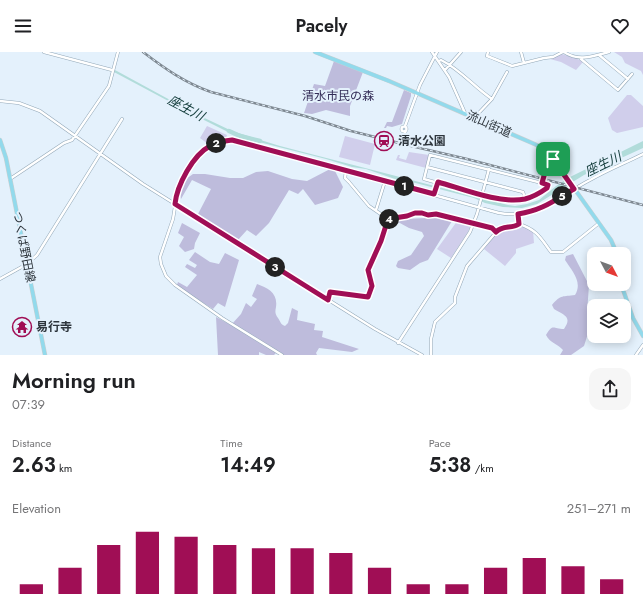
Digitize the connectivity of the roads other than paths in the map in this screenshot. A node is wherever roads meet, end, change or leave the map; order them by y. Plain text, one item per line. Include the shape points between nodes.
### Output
1 (44, 52) edge
2 (118, 52) edge
3 (316, 52) edge
4 (432, 52) edge
5 (438, 52) edge
6 (460, 52) edge
7 (488, 52) edge
8 (521, 52) edge
9 (564, 52) edge
10 (609, 52) edge
11 (598, 54) junction
12 (435, 56) junction
13 (581, 59) junction
14 (439, 61) junction
15 (524, 62) junction
16 (451, 65) junction
17 (112, 70) junction
18 (445, 70) junction
19 (508, 72) dead end
20 (632, 74) dead end
21 (628, 79) junction
22 (416, 93) junction
23 (492, 99) junction
24 (0, 101) edge
25 (465, 113) junction
26 (474, 118) junction
27 (122, 119) dead end
28 (75, 135) junction
29 (0, 140) edge
30 (426, 143) dead end
31 (4, 150) junction
32 (101, 154) junction
33 (643, 154) edge
34 (0, 155) edge
35 (553, 159) junction
36 (427, 167) junction
37 (489, 169) junction
38 (346, 171) junction
39 (10, 178) junction
40 (385, 181) junction
41 (486, 182) junction
42 (438, 183) junction
43 (542, 183) junction
44 (573, 188) junction
45 (434, 194) junction
46 (483, 195) junction
47 (525, 198) junction
48 (175, 204) junction
49 (480, 205) junction
50 (376, 210) junction
51 (518, 214) junction
52 (388, 219) junction
53 (474, 224) junction
54 (519, 224) junction
55 (598, 224) junction
56 (496, 232) junction
57 (615, 247) edge
58 (27, 264) junction
59 (0, 280) edge
60 (623, 291) edge
61 (328, 300) junction
62 (643, 336) edge
63 (398, 343) junction
64 (643, 345) edge
65 (45, 355) edge
66 (282, 355) edge
67 (422, 355) edge
68 (431, 355) edge
69 (636, 355) edge

1 - 17 street
2 - 17 street
3 - 22 main road, 流山街道
4 - 12 street
5 - 12 street
6 - 16 street
7 - 15 street via 487,56 508,65
8 - 15 street
9 - 13 street
9 - 15 street via 553,57
10 - 11 street
11 - 13 street
11 - 21 street
12 - 14 street
12 - 22 street
13 - 21 street via 618,90
14 - 16 street
14 - 18 street
16 - 18 street
16 - 23 street
17 - 28 street via 109,86
18 - 25 street
19 - 23 street
20 - 21 street
22 - 25 main road, 流山街道
22 - 30 street via 402,129 406,137
23 - 26 street
24 - 28 street via 36,108
25 - 26 main road, 流山街道
26 - 35 main road, 流山街道 via 539,146
27 - 32 street
28 - 32 street
28 - 39 street via 72,140
29 - 31 main road, つくば野田線
31 - 34 street
31 - 39 main road, つくば野田線
32 - 48 street
32 - 58 street via 39,252
33 - 44 street
35 - 43 street via 547,165
35 - 44 main road, 流山街道
36 - 37 street via 430,154
36 - 41 street
36 - 42 street via 424,178
37 - 41 street
37 - 43 street
38 - 40 street
38 - 48 street via 232,140 220,142 209,146 199,155 180,184
38 - 50 street via 344,178 369,206
39 - 58 main road, つくば野田線
40 - 45 street
40 - 50 street
41 - 46 street
41 - 47 street via 523,192
42 - 45 street
42 - 46 street
43 - 47 street via 548,185 547,188
44 - 51 street via 547,206
44 - 55 main road, 流山街道
45 - 49 street
46 - 47 street via 507,199
46 - 49 street
48 - 61 street
48 - 66 street via 173,219 160,257 162,270 166,276 229,324
49 - 51 street via 499,213
49 - 53 street
50 - 52 street
51 - 54 street
52 - 53 street via 422,213
52 - 61 street via 368,270 372,286 368,297 330,292
53 - 56 street via 492,228
53 - 63 street via 467,239
54 - 55 street via 531,228 538,234 551,252 563,252
54 - 56 street
55 - 57 main road, 流山街道
56 - 68 street via 467,266 455,303 435,322 430,339
58 - 59 street
58 - 65 main road, つくば野田線
60 - 62 main road via 633,318
61 - 63 street
63 - 67 street
64 - 69 street

